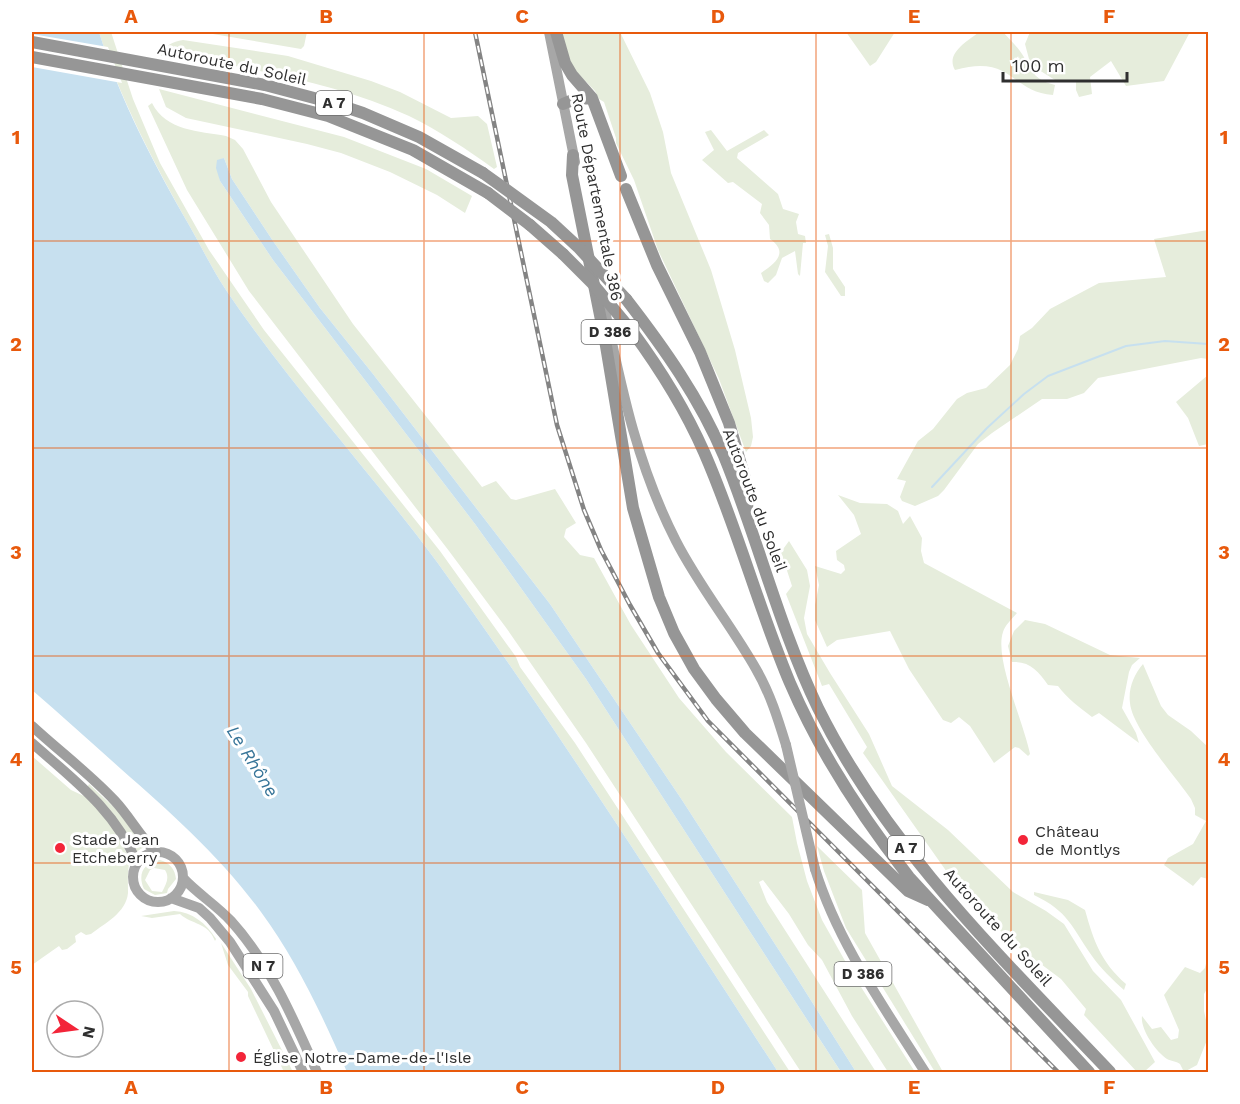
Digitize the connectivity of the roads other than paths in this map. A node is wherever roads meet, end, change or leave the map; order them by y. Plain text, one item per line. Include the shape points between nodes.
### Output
1 (549, 32) edge
2 (556, 32) edge
3 (32, 42) edge
4 (32, 57) edge
5 (592, 98) junction
6 (563, 104) junction
7 (573, 155) junction
8 (621, 176) dead end
9 (626, 189) dead end
10 (747, 519) junction
11 (32, 726) edge
12 (32, 743) edge
13 (156, 852) junction
14 (137, 864) junction
15 (183, 878) junction
16 (171, 898) junction
17 (931, 902) junction
18 (303, 1072) edge
19 (317, 1072) edge
20 (925, 1072) edge
21 (1089, 1072) edge
22 (1110, 1072) edge

1 - 6 main road, Route Départementale 386 / D 386
2 - 5 highway via 565,63
3 - 10 highway, Autoroute du Soleil / A 7, bridge via 265,85 333,103 420,137 483,173 551,222 578,247 654,334 691,390 723,455
4 - 17 highway, Autoroute du Soleil / A 7, bridge via 288,105 358,127 413,150 488,193 563,254 632,331 676,397 704,451 790,684 821,746 876,832
5 - 6 highway
5 - 8 highway
6 - 7 main road, Route Départementale 386 / D 386
7 - 17 highway via 572,175 605,340 628,486 659,597 674,633 694,669 745,734 908,891
7 - 20 main road, Route Départementale 386 / D 386, bridge via 626,409 658,505 688,564 757,670 786,745 814,869 829,909
9 - 10 highway via 729,423 748,489
10 - 22 highway, Autoroute du Soleil / A 7 via 804,678 873,803 943,892
11 - 13 highway via 107,792
12 - 14 highway via 105,809
13 - 14 main road via 147,854
13 - 15 main road via 176,859
14 - 16 main road via 134,882 141,895 153,902
15 - 16 main road via 180,890
15 - 19 main road, N 7 via 231,921 255,953
16 - 18 main road, N 7 via 199,908 230,942 274,1011
17 - 21 highway, Autoroute du Soleil / A 7

